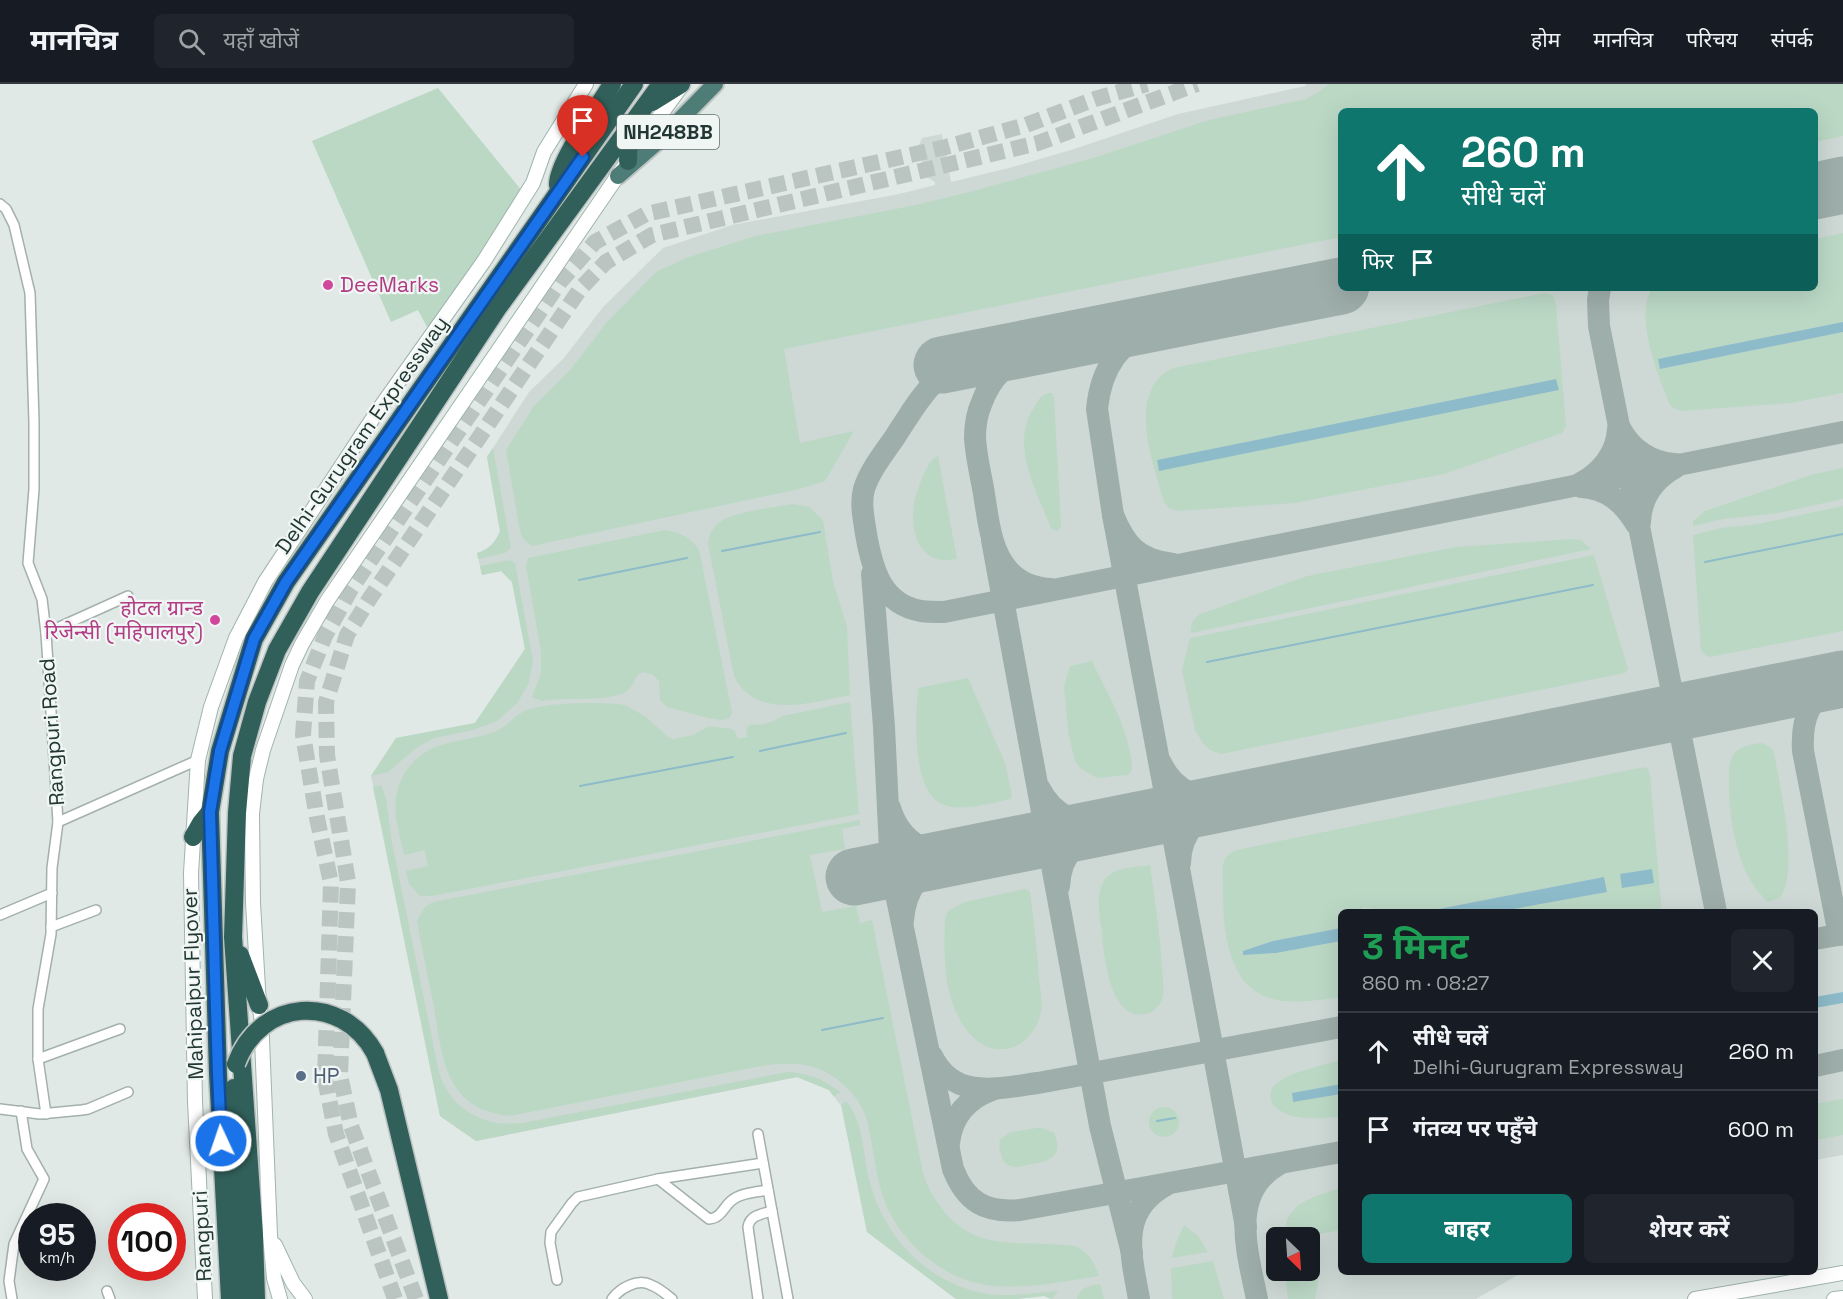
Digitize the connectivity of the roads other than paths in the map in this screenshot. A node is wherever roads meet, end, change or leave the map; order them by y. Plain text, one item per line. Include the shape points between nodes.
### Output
1 (586, 84) edge
2 (612, 84) edge
3 (634, 84) edge
4 (661, 84) edge
5 (682, 84) edge
6 (715, 84) edge
7 (646, 105) junction
8 (629, 129) junction
9 (623, 168) junction
10 (590, 183) junction
11 (558, 193) junction
12 (1, 206) edge
13 (128, 596) dead end
14 (46, 633) junction
15 (198, 759) junction
16 (210, 812) junction
17 (58, 822) junction
18 (193, 837) junction
19 (52, 893) junction
20 (96, 910) dead end
21 (0, 915) edge
22 (51, 927) junction
23 (233, 937) junction
24 (259, 1005) junction
25 (120, 1029) dead end
26 (38, 1059) junction
27 (128, 1092) dead end
28 (0, 1109) edge
29 (21, 1111) junction
30 (46, 1114) junction
31 (758, 1134) dead end
32 (764, 1163) junction
33 (658, 1179) junction
34 (768, 1190) junction
35 (772, 1211) junction
36 (262, 1235) junction
37 (1843, 1274) edge
38 (557, 1280) dead end
39 (1843, 1298) edge
40 (12, 1299) edge
41 (205, 1299) edge
42 (230, 1299) edge
43 (243, 1299) edge
44 (256, 1299) edge
45 (280, 1299) edge
46 (305, 1299) edge
47 (439, 1299) edge
48 (612, 1299) edge
49 (672, 1299) edge
50 (758, 1299) edge
51 (788, 1299) edge
52 (1695, 1299) edge
53 (1834, 1299) edge

1 - 15 main road, Rangpuri via 544,152 533,183 484,261 377,412 265,582 236,638 211,707
2 - 11 highway via 564,161 557,179
3 - 11 highway, Delhi-Gurugram Expressway
4 - 7 highway, Delhi-Gurugram Expressway
5 - 7 highway
5 - 9 main road
6 - 9 highway, NH248BB via 663,137
7 - 8 highway, Delhi-Gurugram Expressway
8 - 9 highway
8 - 10 highway, Delhi-Gurugram Expressway
9 - 10 main road
9 - 24 main road via 327,601 297,655 263,750 252,814
10 - 23 highway, Delhi-Gurugram Expressway via 497,309 310,592 277,650 242,756
11 - 16 highway, Delhi-Gurugram Expressway via 286,582 254,639 220,751
12 - 14 street, Rangpuri Road via 14,225 30,293 34,489 28,560 42,599
13 - 14 street
14 - 17 street, Rangpuri Road
15 - 17 street
15 - 18 main road, Rangpuri
16 - 18 highway
16 - 42 highway, Mahipalpur Flyover
17 - 19 street, Rangpuri Road
18 - 41 main road, Rangpuri via 195,1102
19 - 21 street
19 - 22 street, Rangpuri Road
20 - 22 street
22 - 26 street, Rangpuri Road via 38,1009
23 - 24 highway
23 - 36 highway, Mahipalpur Flyover
24 - 36 main road
25 - 26 street
26 - 30 street, Rangpuri Road
27 - 30 street via 88,1109
28 - 29 street
29 - 30 street
29 - 40 street via 27,1149 44,1179 14,1244 9,1281
31 - 32 street
32 - 33 street
32 - 34 street
33 - 34 street via 709,1219 719,1216 737,1197
33 - 38 street via 575,1200 551,1232
34 - 35 street
35 - 50 street via 755,1216 748,1227
35 - 51 street
36 - 44 highway, Mahipalpur Flyover
36 - 45 main road
36 - 46 main road
37 - 52 main road
39 - 53 main road
43 - 47 highway, bridge via 233,1120 236,1064 245,1044 260,1027 291,1012 313,1010 335,1015 355,1027 370,1043 383,1072
48 - 49 street via 621,1288 642,1283

